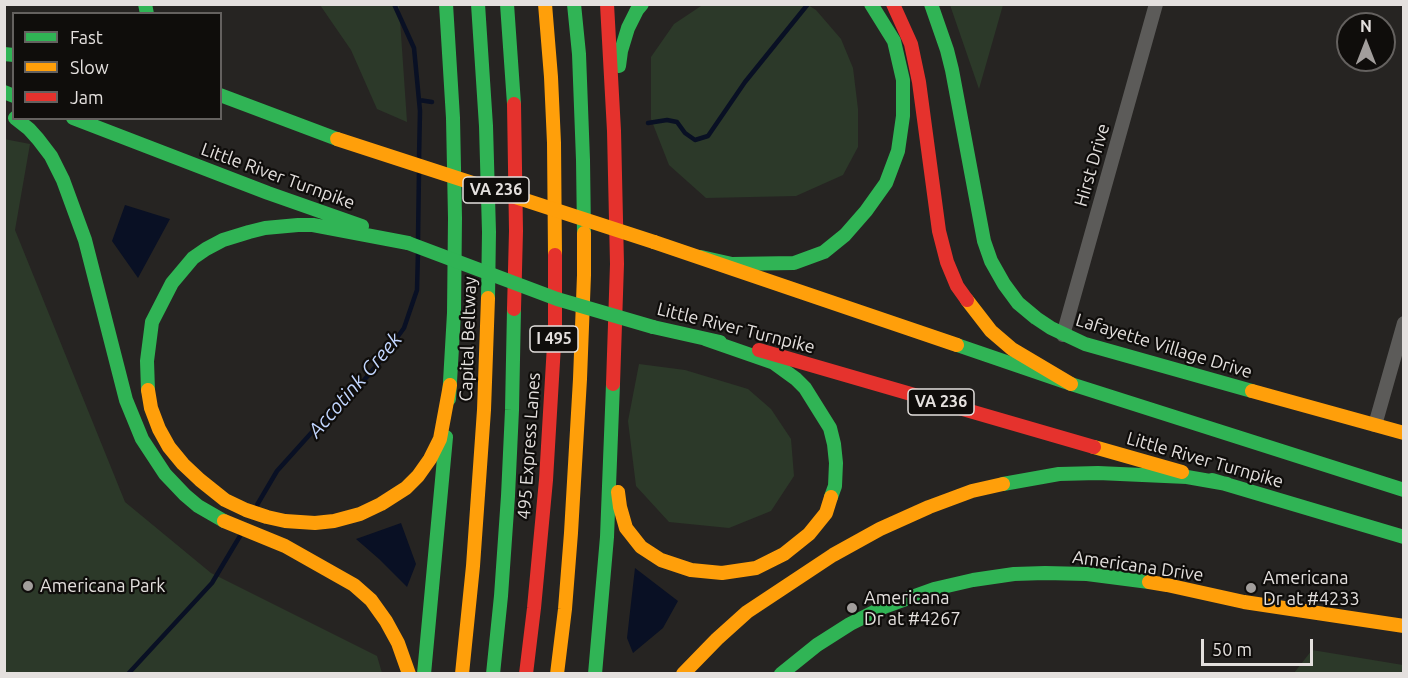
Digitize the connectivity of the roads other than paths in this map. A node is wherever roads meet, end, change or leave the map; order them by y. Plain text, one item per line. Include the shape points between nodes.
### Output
1 (446, 4) edge
2 (478, 4) edge
3 (507, 4) edge
4 (545, 4) edge
5 (574, 4) edge
6 (607, 4) edge
7 (642, 4) edge
8 (871, 4) edge
9 (893, 4) edge
10 (931, 4) edge
11 (1156, 4) edge
12 (222, 96) edge
13 (222, 104) edge
14 (17, 120) edge
15 (78, 120) edge
16 (614, 131) junction
17 (338, 139) junction
18 (339, 224) junction
19 (701, 257) junction
20 (1404, 323) edge
21 (1064, 335) junction
22 (705, 339) junction
23 (1071, 384) junction
24 (450, 386) junction
25 (1375, 425) junction
26 (612, 432) junction
27 (1404, 433) edge
28 (1227, 484) junction
29 (1404, 490) edge
30 (1404, 537) edge
31 (1404, 626) edge
32 (410, 674) edge
33 (424, 674) edge
34 (462, 674) edge
35 (494, 674) edge
36 (526, 674) edge
37 (557, 674) edge
38 (595, 674) edge
39 (683, 674) edge
40 (781, 674) edge

1 - 24 main road via 455,218
2 - 34 main road, Capital Beltway via 489,232 487,341
3 - 35 main road, 495 Express Lanes / I 495 via 514,100 516,231 509,475
4 - 36 main road, 495 Express Lanes / I 495 via 554,143 555,328 546,480
5 - 37 main road, I 495 via 583,160 584,275 572,522
6 - 16 main road
7 - 16 main road via 621,51
8 - 19 main road via 894,41 903,80 898,151 886,183 845,235 824,252 794,263 732,264
9 - 23 main road via 920,82 939,231 957,286 991,331 1012,349
10 - 21 main road, Lafayette Village Drive via 952,70 991,261 1018,303
11 - 21 street, Hirst Drive
12 - 17 main road
13 - 17 main road, Little River Turnpike / VA 236
14 - 32 main road via 38,139 63,180 85,240 134,421 165,474 198,506 285,546 354,585 386,621
15 - 18 main road, Little River Turnpike
16 - 26 main road via 617,264
17 - 19 main road, Little River Turnpike / VA 236, bridge
18 - 22 main road, Little River Turnpike / VA 236, bridge via 408,243 557,299
18 - 24 main road via 266,228 223,240 193,258 172,283 152,322 147,361 151,408 170,447 200,480 225,500 246,510 285,520 334,521 381,504 418,476 440,439
19 - 23 main road, Little River Turnpike / VA 236
20 - 25 street
21 - 25 main road, Lafayette Village Drive via 1138,360
22 - 26 main road via 774,363 805,388 830,428 835,486 826,513 809,534 784,554 756,568 722,573 691,570 661,560 641,547 626,528 615,477
22 - 28 main road, Little River Turnpike / VA 236 via 771,353
23 - 29 main road, Little River Turnpike / VA 236
24 - 33 main road
25 - 27 main road, Lafayette Village Drive
26 - 38 main road
28 - 30 main road, Little River Turnpike / VA 236
28 - 39 main road via 1187,477 1098,472 1059,474 972,491 929,507 833,555 747,612
31 - 40 main road, Americana Drive via 1087,574 1014,574 973,580 884,607 816,645

